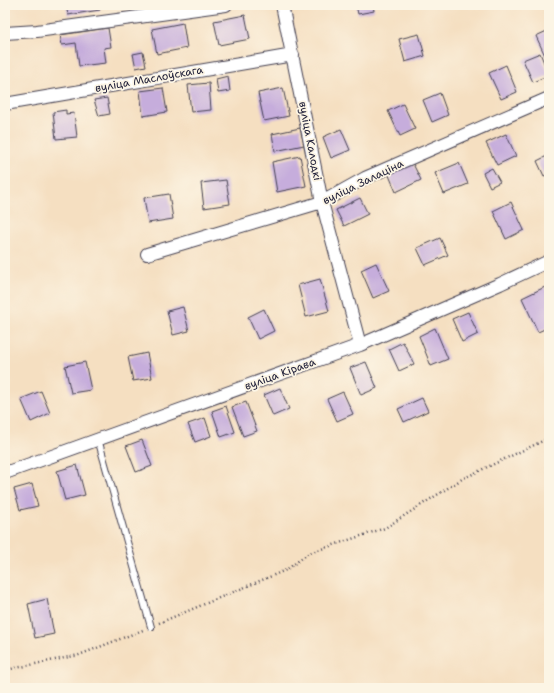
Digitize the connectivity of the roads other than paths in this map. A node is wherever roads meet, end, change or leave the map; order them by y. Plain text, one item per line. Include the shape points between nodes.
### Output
1 (226, 5) edge
2 (282, 5) edge
3 (5, 33) edge
4 (293, 55) junction
5 (549, 98) edge
6 (5, 104) edge
7 (322, 202) junction
8 (147, 254) dead end
9 (549, 261) edge
10 (360, 345) junction
11 (98, 439) junction
12 (5, 473) edge
13 (151, 627) road end

1 - 3 street via 38,31
2 - 4 street, вуліца Калодкі
4 - 6 street, вуліца Маслоўскага
4 - 7 street, вуліца Калодкі
5 - 7 street, вуліца Залаціна via 365,178
7 - 8 street, вуліца Залаціна
7 - 10 street, вуліца Калодкі
9 - 10 street, вуліца Кірава
10 - 11 street, вуліца Кірава
11 - 12 street, вуліца Кірава
11 - 13 lane

